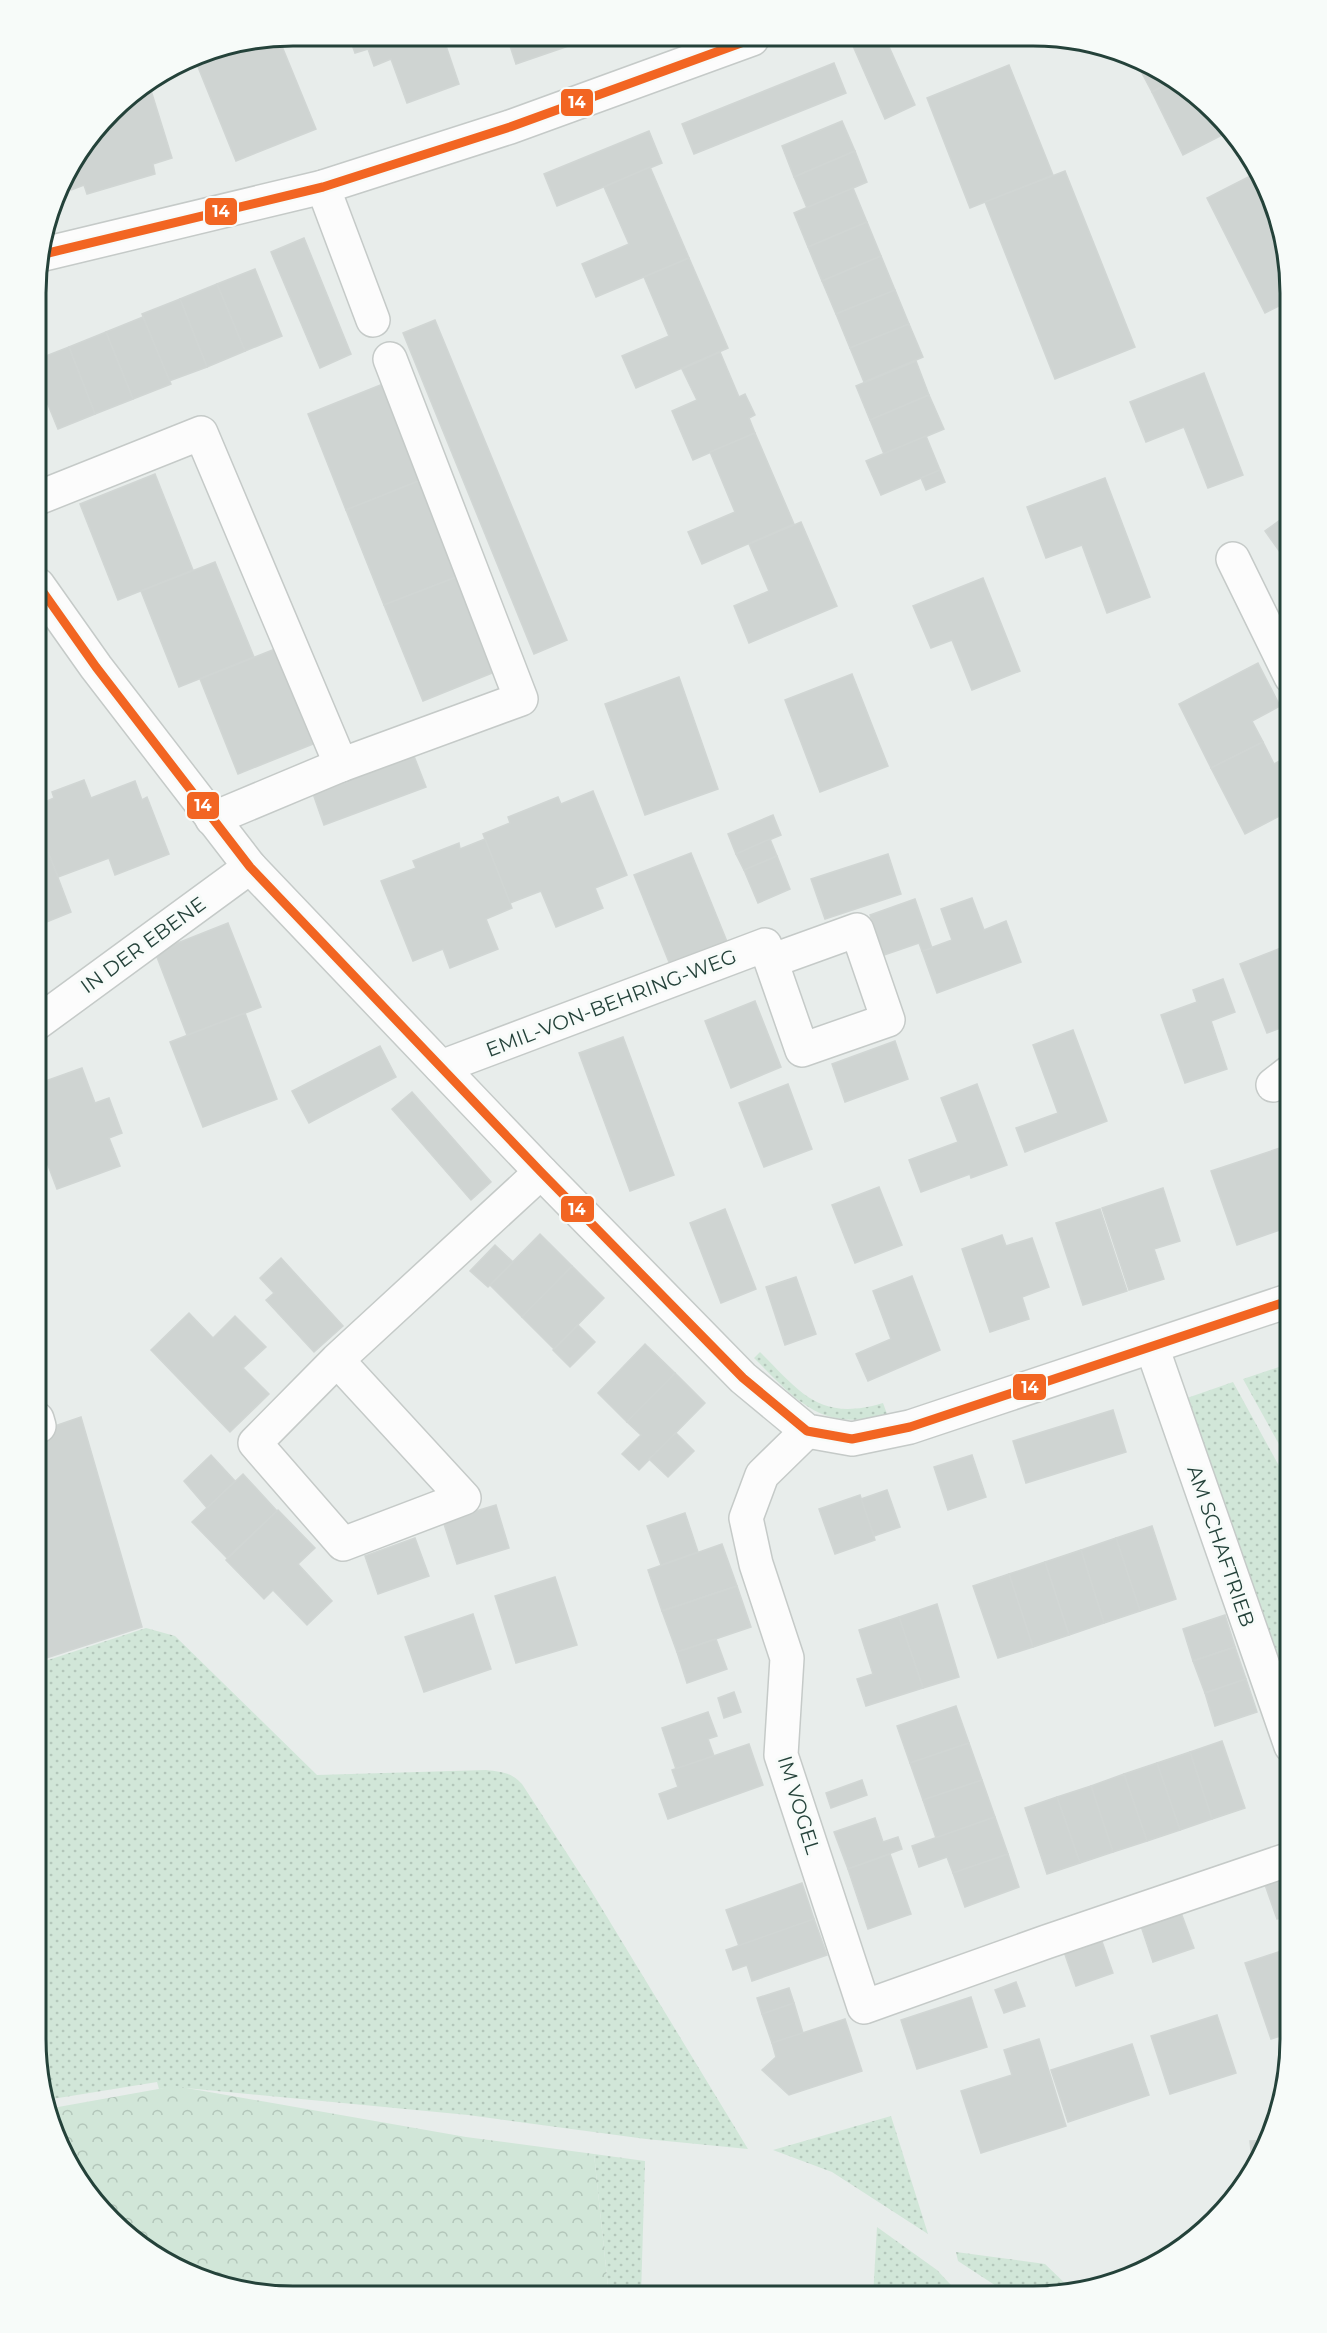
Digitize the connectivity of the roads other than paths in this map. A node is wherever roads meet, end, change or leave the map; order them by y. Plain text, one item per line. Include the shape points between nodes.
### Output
1 (733, 46) edge
2 (324, 187) junction
3 (50, 253) edge
4 (373, 320) dead end
5 (390, 359) dead end
6 (46, 495) edge
7 (1233, 559) dead end
8 (46, 596) edge
9 (1280, 655) edge
10 (341, 765) junction
11 (212, 819) junction
12 (250, 867) junction
13 (771, 961) dead end
14 (46, 1016) edge
15 (441, 1067) junction
16 (542, 1172) junction
17 (1280, 1304) edge
18 (1152, 1347) junction
19 (337, 1360) junction
20 (807, 1431) junction
21 (1280, 1717) edge
22 (1280, 1862) edge

1 - 2 street via 510,127
2 - 3 street
2 - 4 street
5 - 10 street via 522,699
6 - 10 street via 201,434
7 - 9 street
8 - 11 street
10 - 11 street
11 - 12 street
12 - 14 street, IN DER EBENE
12 - 15 street
13 - 15 street, EMIL-VON-BEHRING-WEG via 765,945
15 - 16 street
16 - 19 street
16 - 20 street via 743,1378
17 - 18 street
18 - 20 street via 910,1427 852,1439
18 - 21 street, AM SCHAFTRIEB
19 - 19 street via 255,1443 343,1544 464,1498
20 - 22 street, IM VOGEL via 762,1474 746,1518 756,1564 787,1658 781,1755 864,2007

